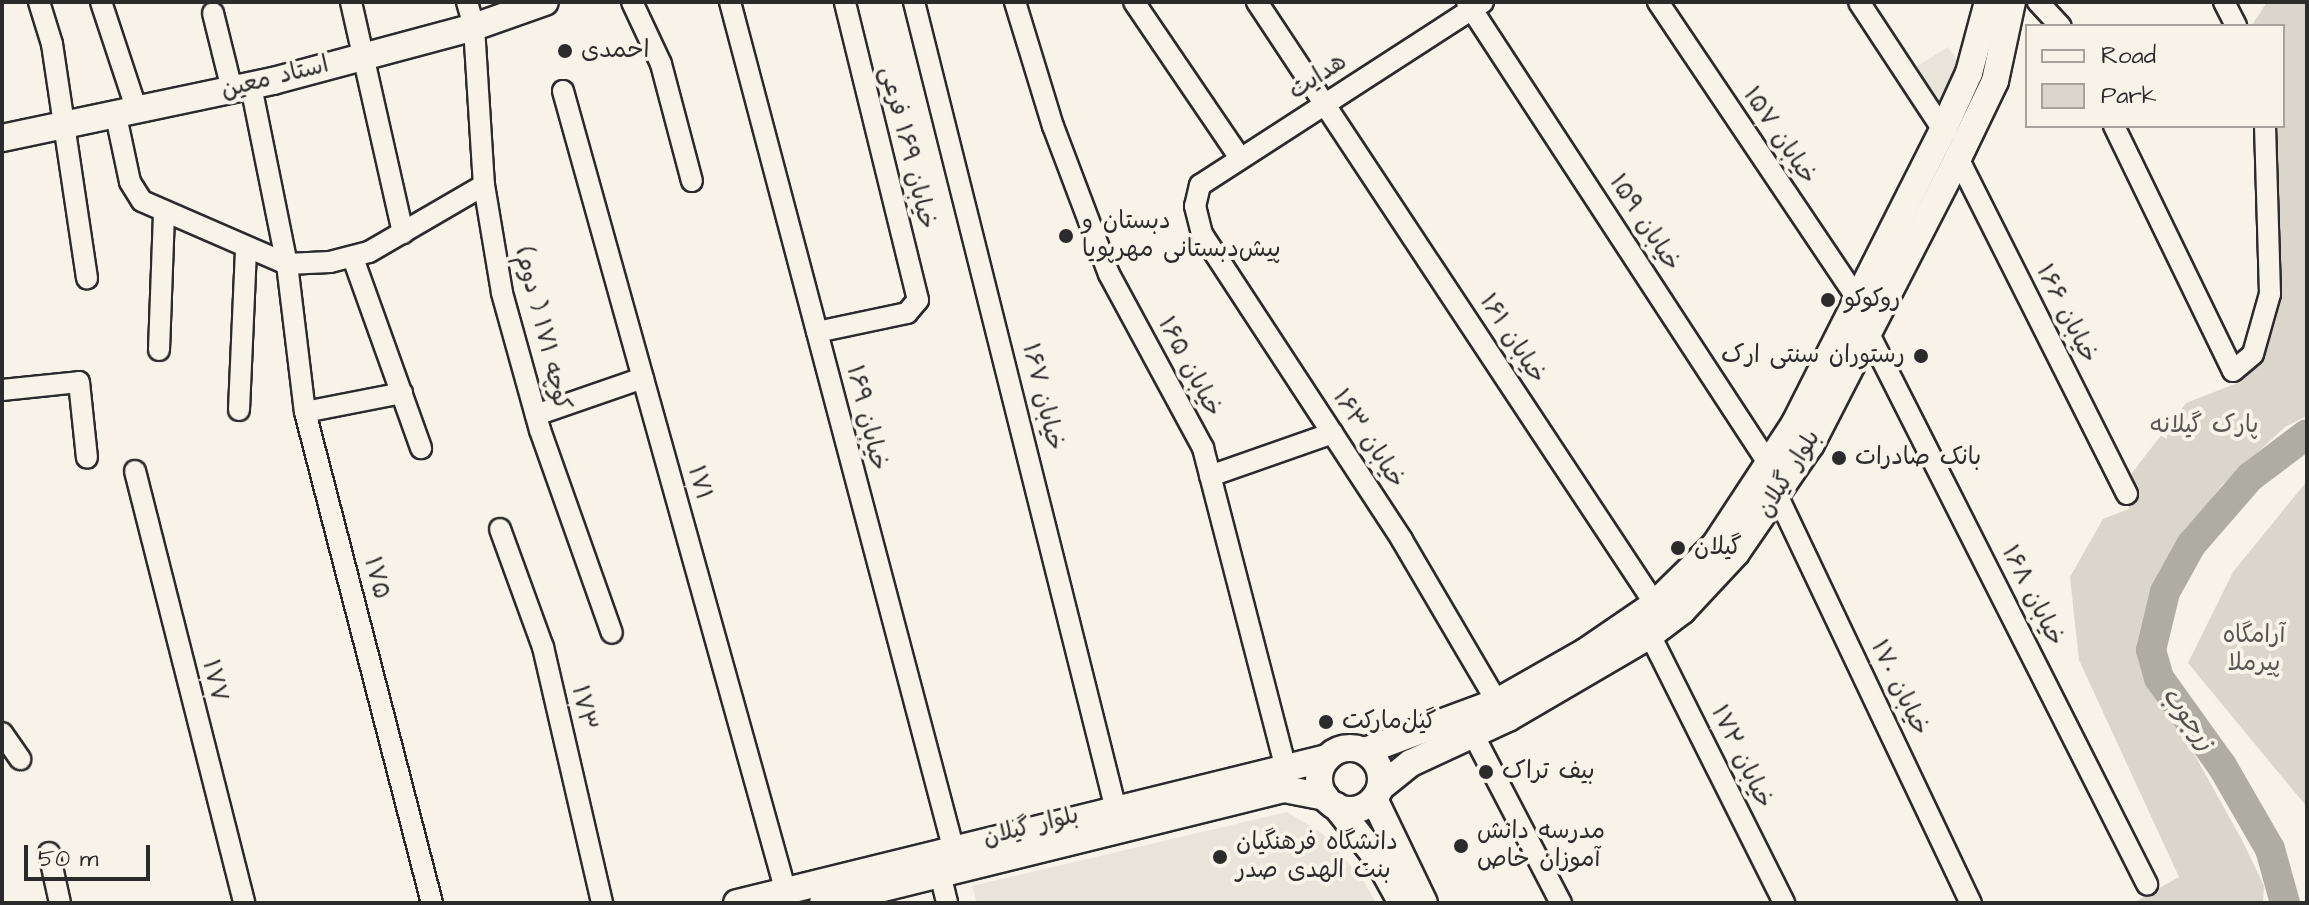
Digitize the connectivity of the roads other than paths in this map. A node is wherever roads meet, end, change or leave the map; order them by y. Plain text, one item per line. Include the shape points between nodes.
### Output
1 (39, 2) edge
2 (101, 2) edge
3 (351, 2) edge
4 (545, 2) edge
5 (632, 2) edge
6 (730, 2) edge
7 (845, 2) edge
8 (914, 2) edge
9 (1015, 2) edge
10 (1134, 2) edge
11 (1257, 2) edge
12 (1658, 2) edge
13 (1859, 2) edge
14 (1988, 2) edge
15 (2012, 2) edge
16 (2038, 2) edge
17 (2224, 2) edge
18 (1474, 4) edge
19 (213, 13) dead end
20 (470, 14) edge
21 (2058, 24) edge
22 (2235, 24) edge
23 (366, 55) junction
24 (242, 88) junction
25 (563, 91) dead end
26 (1325, 103) junction
27 (126, 113) junction
28 (65, 126) junction
29 (2119, 128) edge
30 (2265, 128) edge
31 (1943, 130) junction
32 (2, 138) edge
33 (1240, 158) junction
34 (1958, 158) junction
35 (692, 181) dead end
36 (484, 185) junction
37 (1195, 206) joint
38 (164, 213) junction
39 (403, 233) junction
40 (246, 248) junction
41 (353, 258) junction
42 (287, 264) junction
43 (87, 278) dead end
44 (1857, 298) junction
45 (817, 332) junction
46 (1868, 332) junction
47 (159, 350) dead end
48 (643, 378) junction
49 (2, 390) edge
50 (402, 393) junction
51 (239, 410) dead end
52 (305, 412) junction
53 (536, 415) junction
54 (1333, 433) junction
55 (421, 448) dead end
56 (87, 458) dead end
57 (1770, 466) junction
58 (135, 471) dead end
59 (1210, 476) junction
60 (2127, 494) dead end
61 (1778, 497) junction
62 (500, 529) dead end
63 (1655, 604) junction
64 (612, 633) dead end
65 (1650, 635) junction
66 (1497, 702) junction
67 (2, 733) edge
68 (1473, 734) junction
69 (1365, 751) junction
70 (1327, 758) junction
71 (20, 759) dead end
72 (1285, 766) junction
73 (1378, 793) junction
74 (1330, 802) junction
75 (1115, 806) junction
76 (953, 847) junction
77 (49, 853) dead end
78 (940, 874) junction
79 (2147, 884) dead end
80 (785, 889) junction
81 (60, 903) edge
82 (244, 903) edge
83 (432, 903) edge
84 (602, 903) edge
85 (737, 903) edge
86 (823, 903) edge
87 (947, 903) edge
88 (1402, 903) edge
89 (1424, 903) edge
90 (1561, 903) edge
91 (1784, 903) edge
92 (1971, 903) edge

1 - 28 street via 52,44
2 - 27 street
3 - 23 street
4 - 20 main road, استاد معین
5 - 35 street via 661,64
6 - 45 street, خیابان ۱۶۹
7 - 45 street, خیابان ۱۶۹ فرعی via 916,307
8 - 75 street, خیابان ۱۶۷
9 - 59 street, خیابان ۱۶۵ via 1053,126 1109,274 1203,448
10 - 33 street
11 - 26 street, خیابان ۱۶۱
12 - 44 street, خیابان ۱۵۷
13 - 31 street
14 - 31 main road, بلوار گیلان via 1969,73
15 - 34 main road, بلوار گیلان via 1995,81
16 - 21 street
17 - 22 street
18 - 26 street, هدایت
18 - 57 street, خیابان ۱۵۹
19 - 24 street, ۱۷۵
20 - 23 main road, استاد معین
20 - 36 street, کوچه ۱۷۱ ( دوم)
23 - 24 main road, استاد معین
23 - 39 street
24 - 27 main road, استاد معین
24 - 42 street, ۱۷۵
25 - 48 street, ۱۷۱
26 - 33 street, هدایت
26 - 63 street, خیابان ۱۶۱
27 - 28 main road, استاد معین
27 - 38 street via 130,182 142,201
28 - 32 main road, استاد معین
28 - 43 street
29 - 30 street via 2233,371 2253,354 2270,294
31 - 44 main road, بلوار گیلان
33 - 37 street, هدایت via 1200,185
34 - 46 main road, بلوار گیلان
34 - 60 street, خیابان ۱۶۶
36 - 39 street
36 - 53 street, کوچه ۱۷۱ ( دوم) via 502,293
37 - 54 street, خیابان ۱۶۳ via 1202,234
38 - 40 street
38 - 47 street
39 - 41 street
40 - 42 street
40 - 51 street
41 - 42 street
41 - 50 street
42 - 52 street, ۱۷۵
44 - 57 main road, بلوار گیلان
45 - 76 street, خیابان ۱۶۹
46 - 61 main road, بلوار گیلان
46 - 79 street, خیابان ۱۶۸
48 - 53 street
48 - 80 street, ۱۷۱
49 - 56 street via 79,382
50 - 52 street
50 - 55 street
52 - 83 street, ۱۷۵
53 - 64 street, کوچه ۱۷۱ ( دوم)
54 - 59 street
54 - 66 street, خیابان ۱۶۳
57 - 63 main road, بلوار گیلان via 1715,545
58 - 82 street, ۱۷۷
59 - 72 street, خیابان ۱۶۵
61 - 65 main road, بلوار گیلان via 1696,597
61 - 92 street, خیابان ۱۷۰
62 - 84 street, ۱۷۳ via 543,647
63 - 66 main road, بلوار گیلان
65 - 68 main road, بلوار گیلان via 1584,677
65 - 91 street, خیابان ۱۷۲
66 - 69 main road, بلوار گیلان
67 - 71 street
68 - 73 main road, بلوار گیلان via 1411,763
68 - 90 street
69 - 70 main road via 1338,750
69 - 73 main road via 1376,760
70 - 72 main road, بلوار گیلان
70 - 74 main road via 1320,770
72 - 75 main road, بلوار گیلان
73 - 74 main road via 1349,810
73 - 89 main road
74 - 78 main road, بلوار گیلان via 1284,789
74 - 88 main road via 1377,858
75 - 76 main road, بلوار گیلان
76 - 80 main road, بلوار گیلان
77 - 81 street
78 - 86 main road, بلوار گیلان
78 - 87 street
80 - 85 main road, بلوار گیلان

